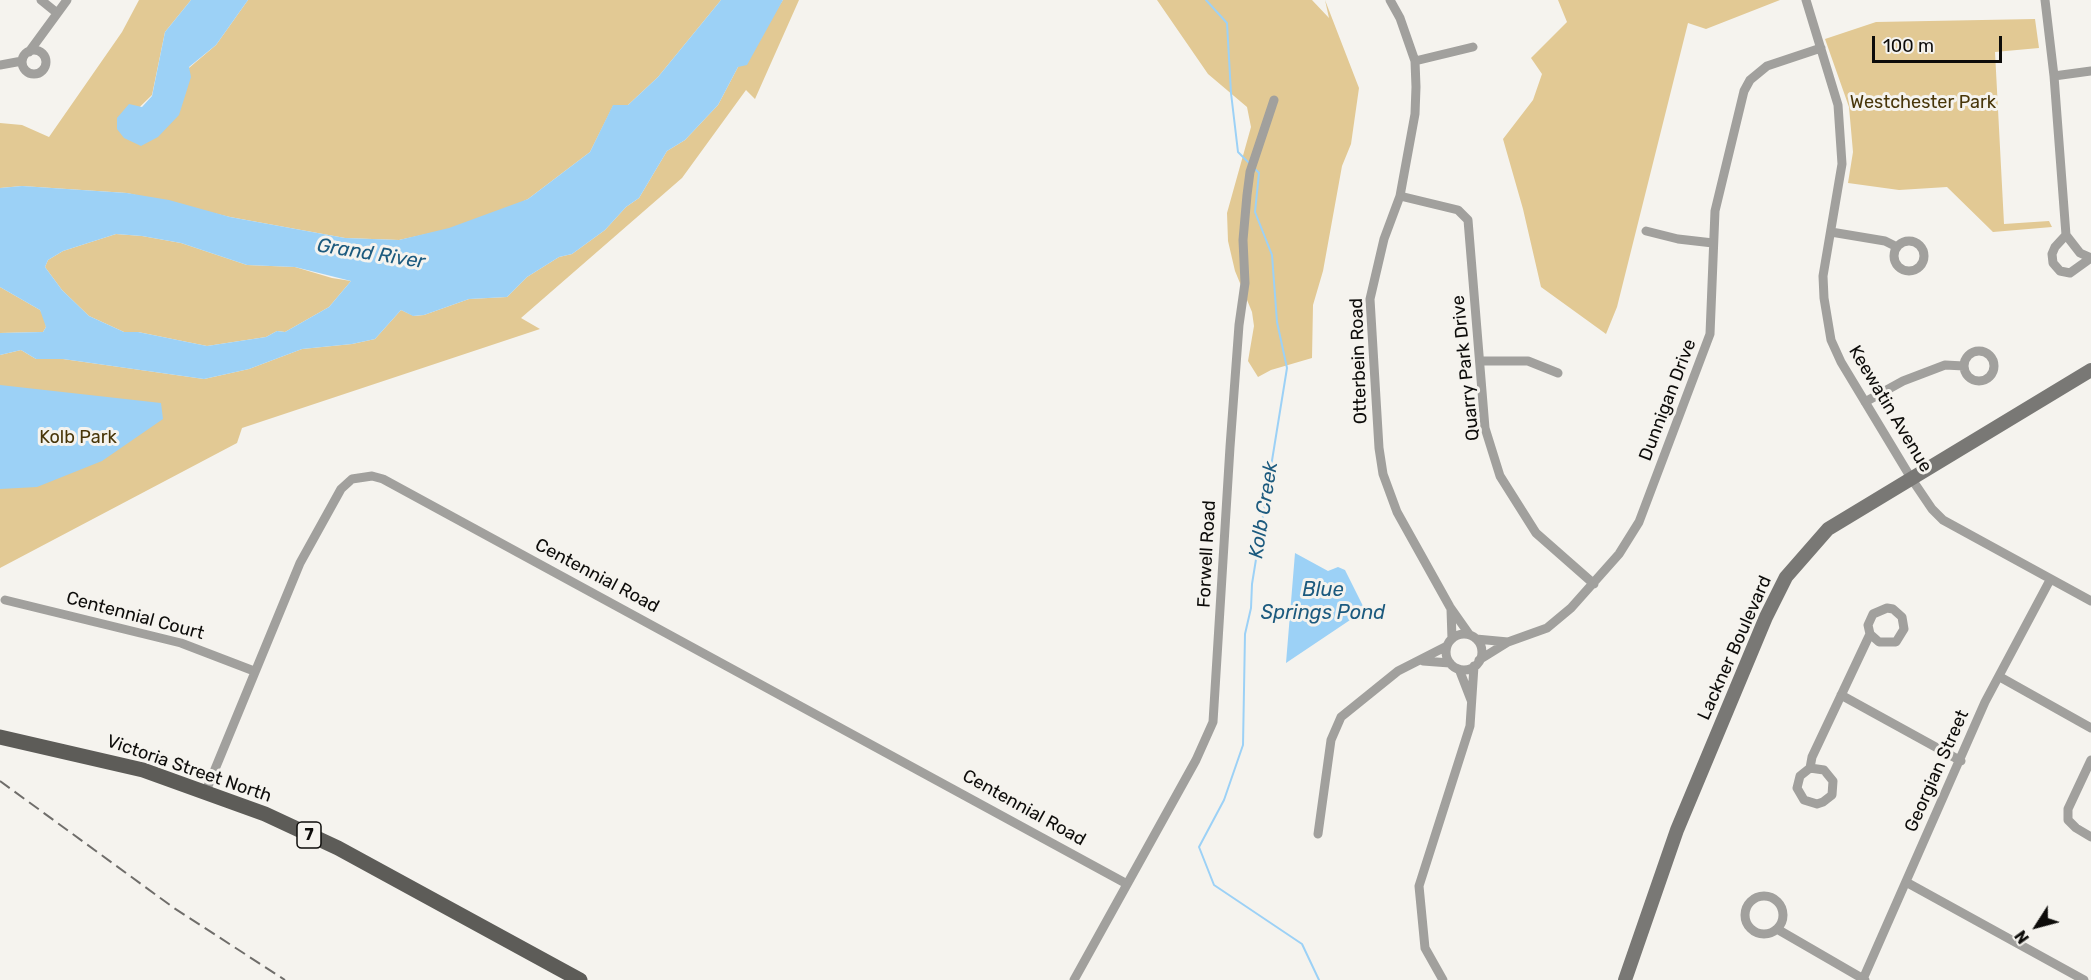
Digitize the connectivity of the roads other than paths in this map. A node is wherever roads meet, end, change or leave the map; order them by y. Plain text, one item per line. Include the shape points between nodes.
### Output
1 (42, 0) edge
2 (67, 0) edge
3 (1389, 0) edge
4 (1806, 0) edge
5 (2045, 0) edge
6 (57, 13) junction
7 (1473, 46) dead end
8 (1821, 48) junction
9 (29, 52) junction
10 (22, 61) junction
11 (1415, 61) junction
12 (0, 65) edge
13 (2091, 71) edge
14 (2054, 76) junction
15 (1274, 100) dead end
16 (1400, 196) junction
17 (1646, 231) dead end
18 (1831, 232) junction
19 (2066, 235) junction
20 (1713, 243) junction
21 (1897, 247) dead end
22 (2091, 258) edge
23 (1481, 361) junction
24 (1964, 366) dead end
25 (2091, 370) edge
26 (1558, 373) dead end
27 (1865, 402) junction
28 (1911, 478) junction
29 (2050, 580) junction
30 (1594, 584) junction
31 (5, 600) dead end
32 (2091, 602) edge
33 (1450, 607) junction
34 (1870, 634) junction
35 (1473, 636) junction
36 (1450, 642) junction
37 (1508, 642) junction
38 (1423, 661) junction
39 (1450, 663) junction
40 (1476, 663) junction
41 (1459, 669) junction
42 (254, 671) junction
43 (2000, 677) junction
44 (1840, 695) junction
45 (1471, 700) junction
46 (2091, 728) edge
47 (0, 736) edge
48 (2091, 760) edge
49 (1961, 761) junction
50 (1810, 768) junction
51 (206, 791) junction
52 (1318, 834) dead end
53 (2091, 837) edge
54 (1906, 882) junction
55 (1127, 884) junction
56 (1777, 929) junction
57 (580, 980) edge
58 (1074, 980) edge
59 (1443, 980) edge
60 (1625, 980) edge
61 (1864, 980) edge
62 (2084, 980) edge

1 - 6 street
2 - 6 street
3 - 11 street, Otterbein Road via 1400,18
4 - 8 street, Keewatin Avenue
5 - 14 street
6 - 9 street
7 - 11 street
8 - 18 street, Keewatin Avenue via 1838,105 1842,164
8 - 20 street, Dunnigan Drive via 1767,66 1750,80 1719,190
9 - 10 street
9 - 10 street via 43,55 44,69 30,74
10 - 12 street
11 - 16 street, Otterbein Road via 1415,114
13 - 14 street
14 - 19 street
15 - 55 street, Forwell Road via 1250,172 1243,240 1245,283 1231,436 1214,722
16 - 23 street, Quarry Park Drive via 1458,210 1468,220
16 - 33 street, Otterbein Road via 1384,239 1370,299 1379,448 1383,474 1397,512
17 - 20 street
18 - 21 street via 1885,240
18 - 27 street, Keewatin Avenue via 1823,276 1826,321 1841,362
19 - 22 street via 2080,254
19 - 22 street via 2052,254 2053,263 2061,271 2070,273
20 - 30 street, Dunnigan Drive via 1710,334 1640,522
23 - 26 street via 1528,361
23 - 30 street, Quarry Park Drive via 1485,428 1500,476 1536,532
24 - 27 street via 1945,365 1903,381
25 - 28 main road, Lackner Boulevard
27 - 28 street, Keewatin Avenue
28 - 29 street, Keewatin Avenue via 1943,520
28 - 60 main road, Lackner Boulevard via 1828,529 1786,577 1677,830
29 - 32 street, Keewatin Avenue
29 - 43 street, Georgian Street
30 - 37 street, Dunnigan Drive via 1547,628
31 - 42 street, Centennial Court via 182,643
33 - 35 street, Otterbein Road
33 - 36 street, Otterbein Road
34 - 34 street via 1879,642 1896,642 1904,629 1902,617 1893,609 1881,609 1869,619
34 - 44 street
35 - 36 street
35 - 37 street, Dunnigan Drive
35 - 40 street, Otterbein Road via 1481,649
36 - 38 street
36 - 39 street, Otterbein Road
37 - 40 street, Dunnigan Drive
38 - 39 street
38 - 52 street via 1398,671 1341,717 1331,740
39 - 41 street
40 - 41 street
40 - 45 street, Otterbein Road
41 - 45 street, Otterbein Road
42 - 51 street, Centennial Road
42 - 55 street, Centennial Road via 300,563 341,489 352,479 372,476
43 - 46 street
43 - 49 street, Georgian Street via 1985,702
44 - 49 street
44 - 50 street
45 - 59 street, Otterbein Road via 1470,726 1419,886 1425,948
47 - 51 main road, Victoria Street North / 7 via 104,760
48 - 53 street via 2068,809 2068,820
49 - 54 street, Georgian Street
50 - 50 street via 1800,776 1799,794 1810,803 1823,802 1832,795 1833,781 1824,770
51 - 57 main road, Victoria Street North / 7 via 338,848
54 - 61 street, Georgian Street
54 - 62 street
55 - 58 street, Forwell Road
56 - 56 street via 1783,918 1779,903 1767,896 1753,899 1745,913 1749,927 1760,934
56 - 61 street

